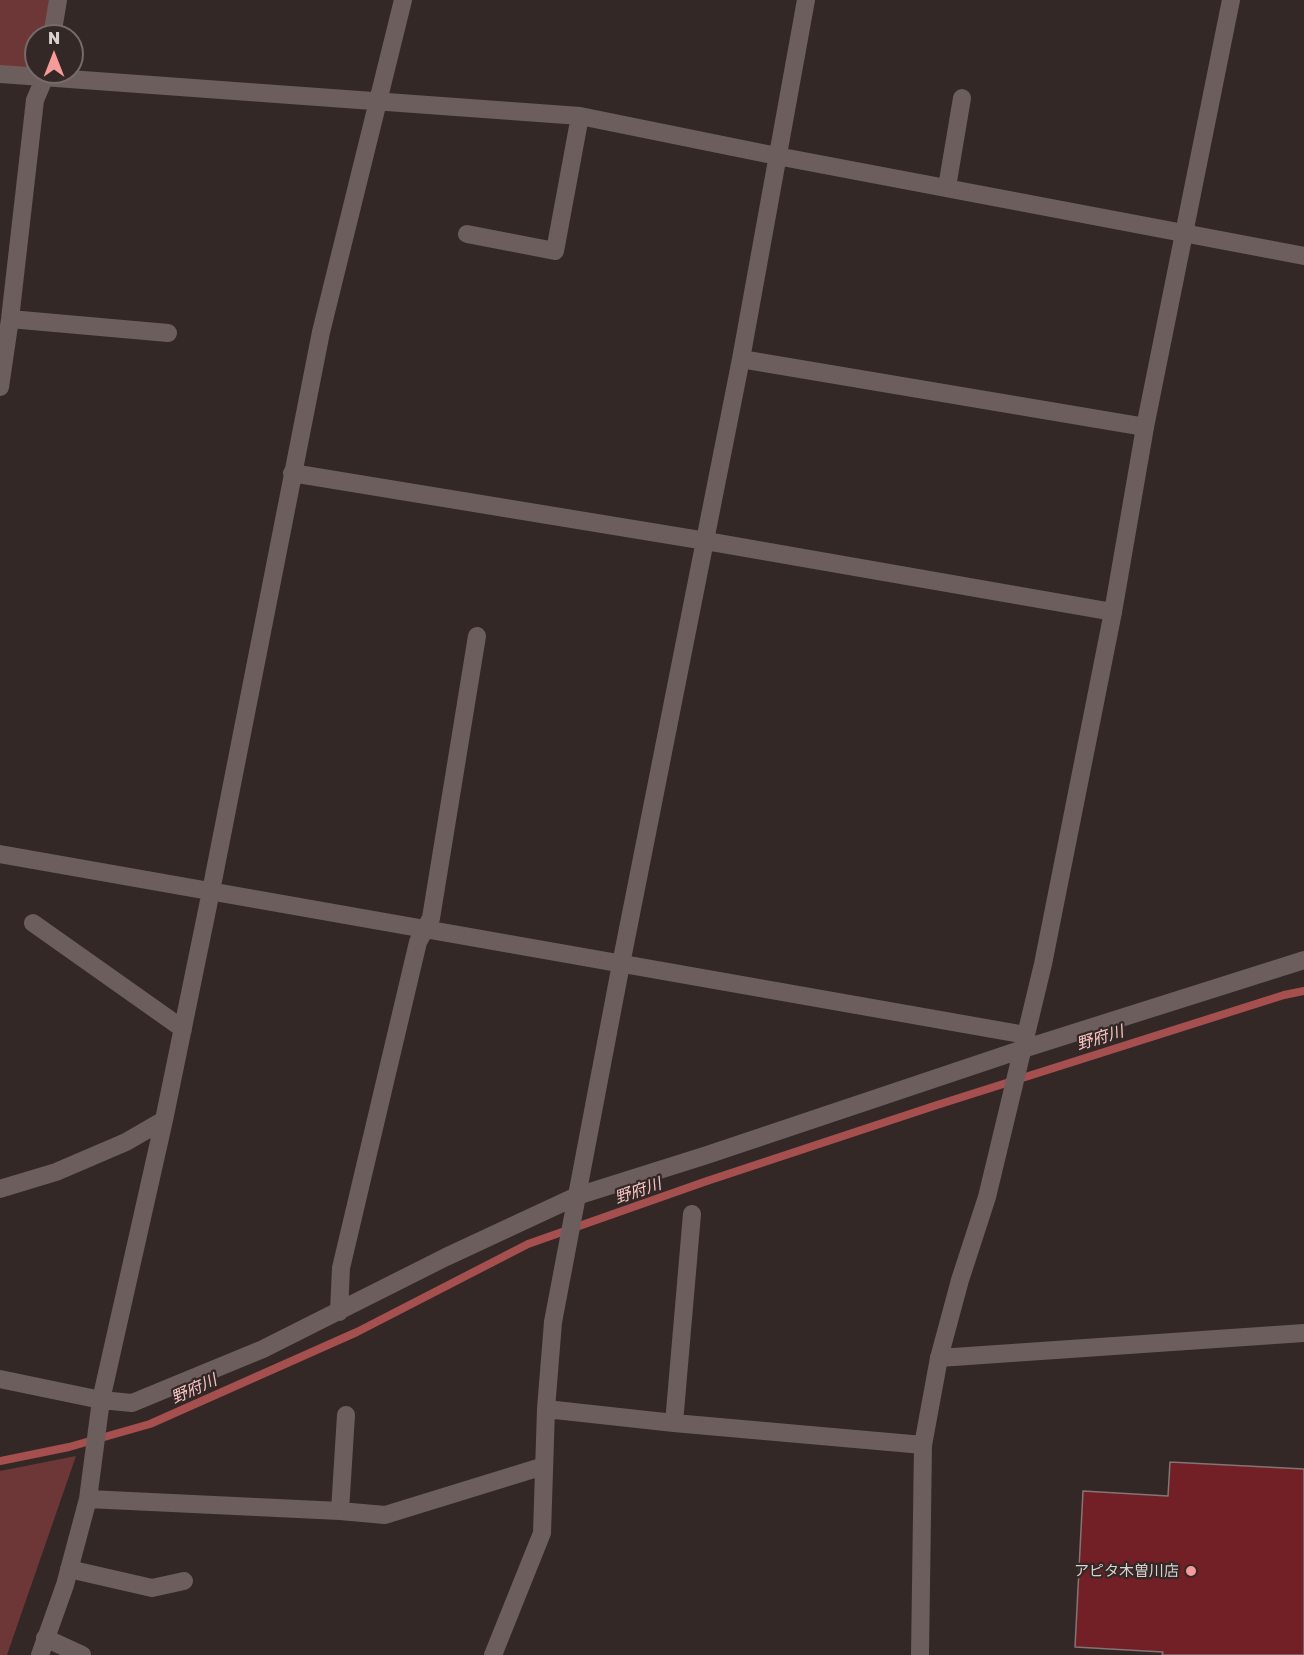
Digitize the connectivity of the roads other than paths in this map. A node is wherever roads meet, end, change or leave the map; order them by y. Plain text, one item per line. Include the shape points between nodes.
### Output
1 (57, 0) edge
2 (403, 0) edge
3 (806, 0) edge
4 (1231, 0) edge
5 (54, 24) edge
6 (0, 74) edge
7 (24, 75) edge
8 (84, 78) edge
9 (42, 84) edge
10 (962, 98) dead end
11 (377, 102) junction
12 (580, 116) junction
13 (777, 156) junction
14 (947, 187) junction
15 (1186, 233) junction
16 (467, 234) dead end
17 (1304, 256) edge
18 (10, 319) junction
19 (168, 333) dead end
20 (741, 359) junction
21 (0, 387) edge
22 (1145, 427) junction
23 (292, 474) junction
24 (706, 541) junction
25 (1113, 612) junction
26 (477, 636) dead end
27 (0, 854) edge
28 (211, 891) junction
29 (33, 923) dead end
30 (424, 930) junction
31 (1304, 960) edge
32 (621, 964) junction
33 (183, 1029) junction
34 (1024, 1047) junction
35 (164, 1120) junction
36 (0, 1190) edge
37 (576, 1202) junction
38 (692, 1214) dead end
39 (339, 1312) junction
40 (1304, 1333) edge
41 (939, 1358) junction
42 (0, 1379) edge
43 (101, 1400) junction
44 (546, 1409) junction
45 (346, 1415) dead end
46 (674, 1423) junction
47 (923, 1445) junction
48 (544, 1466) junction
49 (88, 1499) junction
50 (340, 1511) junction
51 (69, 1569) junction
52 (184, 1581) dead end
53 (42, 1646) edge
54 (82, 1655) edge
55 (495, 1655) edge
56 (920, 1655) edge

1 - 5 street
2 - 11 street
3 - 13 street
4 - 15 street
6 - 7 street
8 - 11 street
9 - 18 street via 34,100
10 - 14 street
11 - 12 street
11 - 23 street via 321,332
12 - 13 street
12 - 16 street via 555,251
13 - 14 street
13 - 20 street
14 - 15 street
15 - 17 street
15 - 22 street
18 - 19 street
18 - 21 street
20 - 22 street
20 - 24 street
22 - 25 street
23 - 24 street
23 - 28 street
24 - 25 street
24 - 32 street
25 - 34 street
26 - 30 street via 431,918
27 - 28 street
28 - 30 street
28 - 33 street
29 - 33 street
30 - 32 street
30 - 39 street via 341,1268
31 - 34 street
32 - 34 street
32 - 37 street
33 - 35 street
34 - 37 street
34 - 41 street via 987,1197
35 - 36 street via 126,1142 56,1172
35 - 43 street
37 - 39 street via 446,1257
37 - 44 street via 553,1322
38 - 46 street
39 - 43 street via 263,1349 132,1403
40 - 41 street
41 - 47 street
42 - 43 street
43 - 49 street
44 - 46 street
44 - 48 street
45 - 50 street
46 - 47 street
47 - 56 street
48 - 50 street via 385,1515
48 - 55 street via 542,1533
49 - 50 street
49 - 51 street
51 - 52 street via 152,1588
51 - 53 street
53 - 54 street

